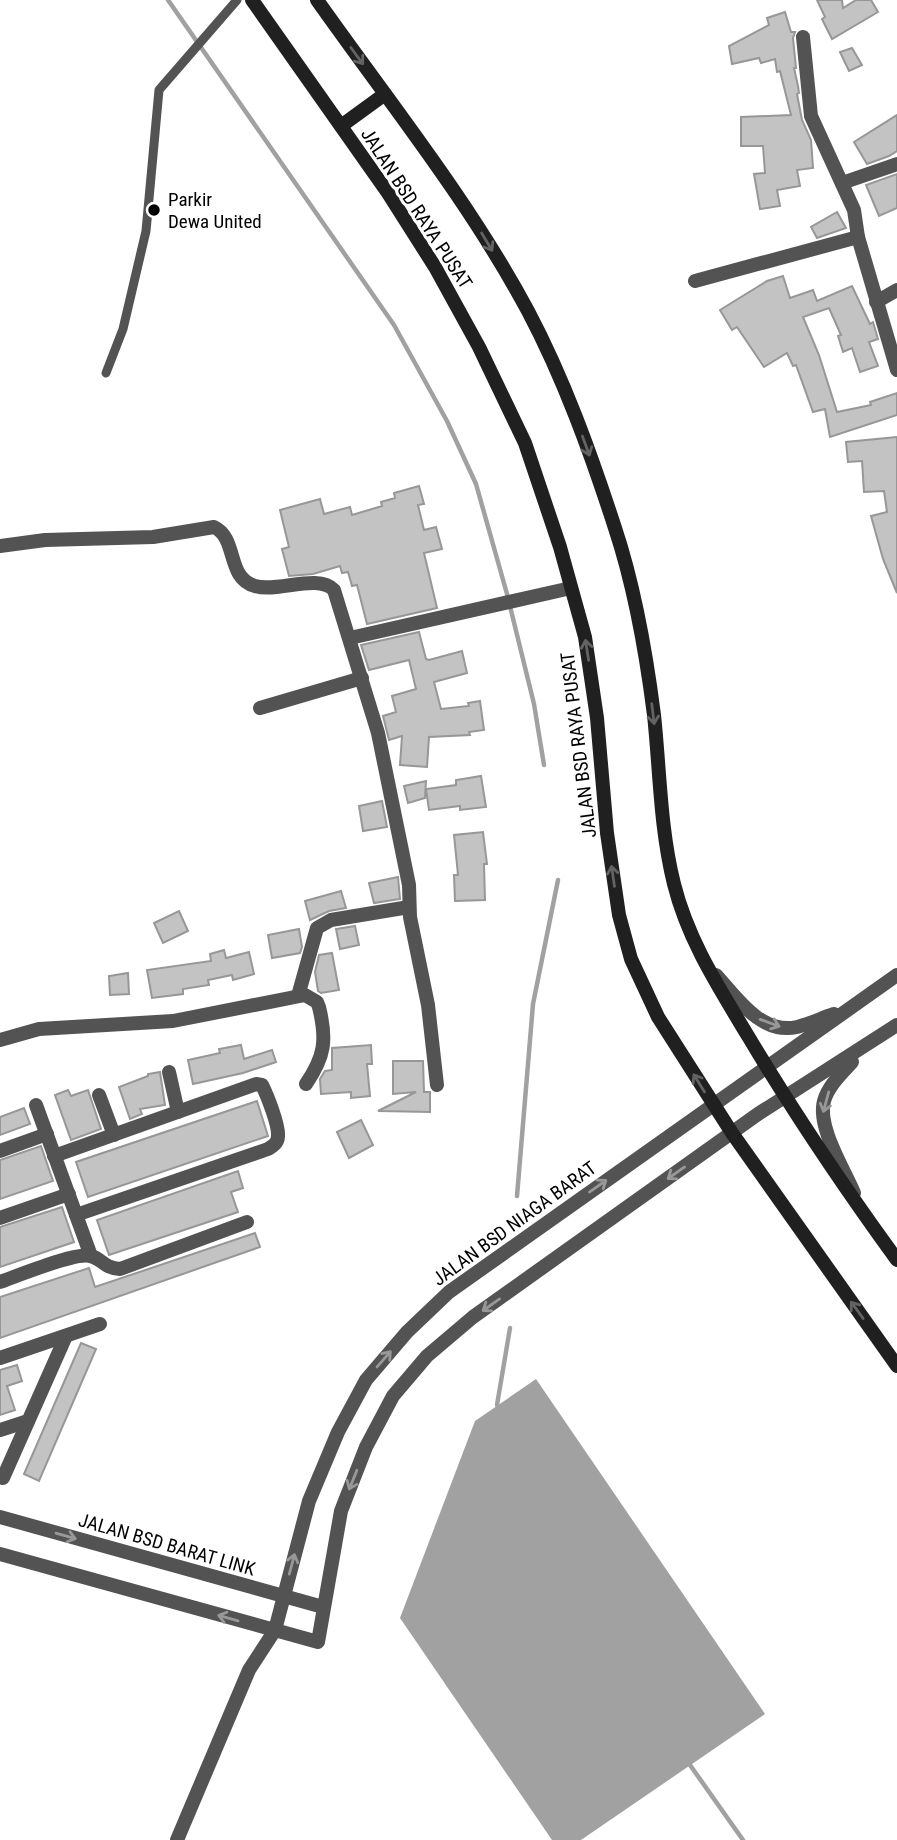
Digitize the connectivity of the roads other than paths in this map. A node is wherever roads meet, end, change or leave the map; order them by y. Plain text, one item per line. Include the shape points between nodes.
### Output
1 (237, 0) edge
2 (252, 0) edge
3 (317, 0) edge
4 (803, 37) dead end
5 (385, 94) junction
6 (341, 126) junction
7 (897, 164) edge
8 (842, 183) junction
9 (858, 237) junction
10 (695, 281) dead end
11 (897, 290) edge
12 (876, 302) junction
13 (897, 370) edge
14 (106, 373) dead end
15 (0, 546) edge
16 (571, 589) junction
17 (350, 638) junction
18 (362, 678) junction
19 (260, 708) dead end
20 (409, 907) junction
21 (703, 961) junction
22 (897, 975) edge
23 (298, 996) junction
24 (850, 1008) junction
25 (897, 1025) edge
26 (0, 1040) edge
27 (865, 1048) junction
28 (767, 1067) junction
29 (169, 1072) dead end
30 (306, 1084) dead end
31 (438, 1085) dead end
32 (99, 1095) dead end
33 (786, 1097) junction
34 (36, 1105) dead end
35 (713, 1105) junction
36 (178, 1112) junction
37 (732, 1133) junction
38 (47, 1134) junction
39 (114, 1135) junction
40 (0, 1151) edge
41 (54, 1156) junction
42 (69, 1194) junction
43 (864, 1214) junction
44 (76, 1215) junction
45 (0, 1218) edge
46 (247, 1222) dead end
47 (91, 1256) junction
48 (897, 1260) edge
49 (0, 1282) edge
50 (100, 1324) dead end
51 (66, 1336) junction
52 (0, 1358) edge
53 (897, 1366) edge
54 (28, 1420) junction
55 (0, 1430) edge
56 (3, 1478) dead end
57 (0, 1517) edge
58 (0, 1554) edge
59 (283, 1596) junction
60 (323, 1607) junction
61 (275, 1630) junction
62 (177, 1840) edge

1 - 14 lane via 159,90 146,231 123,329
2 - 6 main road, JALAN BSD RAYA PUSAT
3 -> 5 main road, JALAN BSD RAYA PUSAT
4 - 8 street via 811,116
5 - 6 main road
5 -> 21 main road, JALAN BSD RAYA PUSAT via 479,229 528,312 574,411 616,530 641,629 673,880 685,923
6 - 16 main road, JALAN BSD RAYA PUSAT via 435,267 479,347 525,443
7 - 8 street
8 - 9 street via 854,210
9 - 10 street
9 - 12 street
11 - 12 street
12 - 13 street
15 - 17 street via 153,537 214,527 227,542 236,570 252,586 330,586
16 - 17 street
35 -> 16 main road, JALAN BSD RAYA PUSAT via 658,1017 631,959 607,834 597,718 584,637
17 - 18 street
18 - 19 street
18 - 20 street via 378,733 409,885
20 - 23 street via 331,920 317,928
20 - 31 street
21 -> 24 street via 752,1015 773,1026 794,1028
21 - 28 main road, JALAN BSD RAYA PUSAT
22 - 24 street, JALAN BSD NIAGA BARAT
23 - 26 street via 173,1021 39,1029
23 - 30 street via 317,1002 324,1031 321,1059
24 - 28 street, JALAN BSD NIAGA BARAT
25 - 27 street
27 - 33 street
27 -> 43 street via 833,1083 824,1102 823,1123
28 - 33 main road, JALAN BSD RAYA PUSAT
28 - 35 street, JALAN BSD NIAGA BARAT
29 - 36 street
32 - 39 street
33 - 37 street
33 - 43 main road, JALAN BSD RAYA PUSAT
34 - 38 street
35 - 37 main road, JALAN BSD RAYA PUSAT
59 -> 35 street, JALAN BSD NIAGA BARAT via 309,1501 338,1432 366,1380 407,1332 449,1292
36 - 39 street
36 - 44 street via 262,1085 278,1135 276,1144
53 -> 37 main road, JALAN BSD RAYA PUSAT
37 -> 60 street via 473,1318 393,1396 366,1447 341,1511
38 - 40 street
38 - 41 street
39 - 41 street
41 - 42 street
42 - 44 street
42 - 45 street
43 - 48 main road, JALAN BSD RAYA PUSAT
44 - 47 street
46 - 47 street via 120,1269 109,1268
47 - 49 street
50 - 51 street
51 - 52 street
51 - 54 street
54 - 55 street
54 - 56 street
57 -> 59 street, JALAN BSD BARAT LINK
61 -> 58 street
59 - 60 street, JALAN BSD BARAT LINK
59 - 61 street, JALAN BSD NIAGA BARAT
60 - 61 street via 318,1642
61 - 62 street, JALAN BSD NIAGA BARAT via 249,1670

